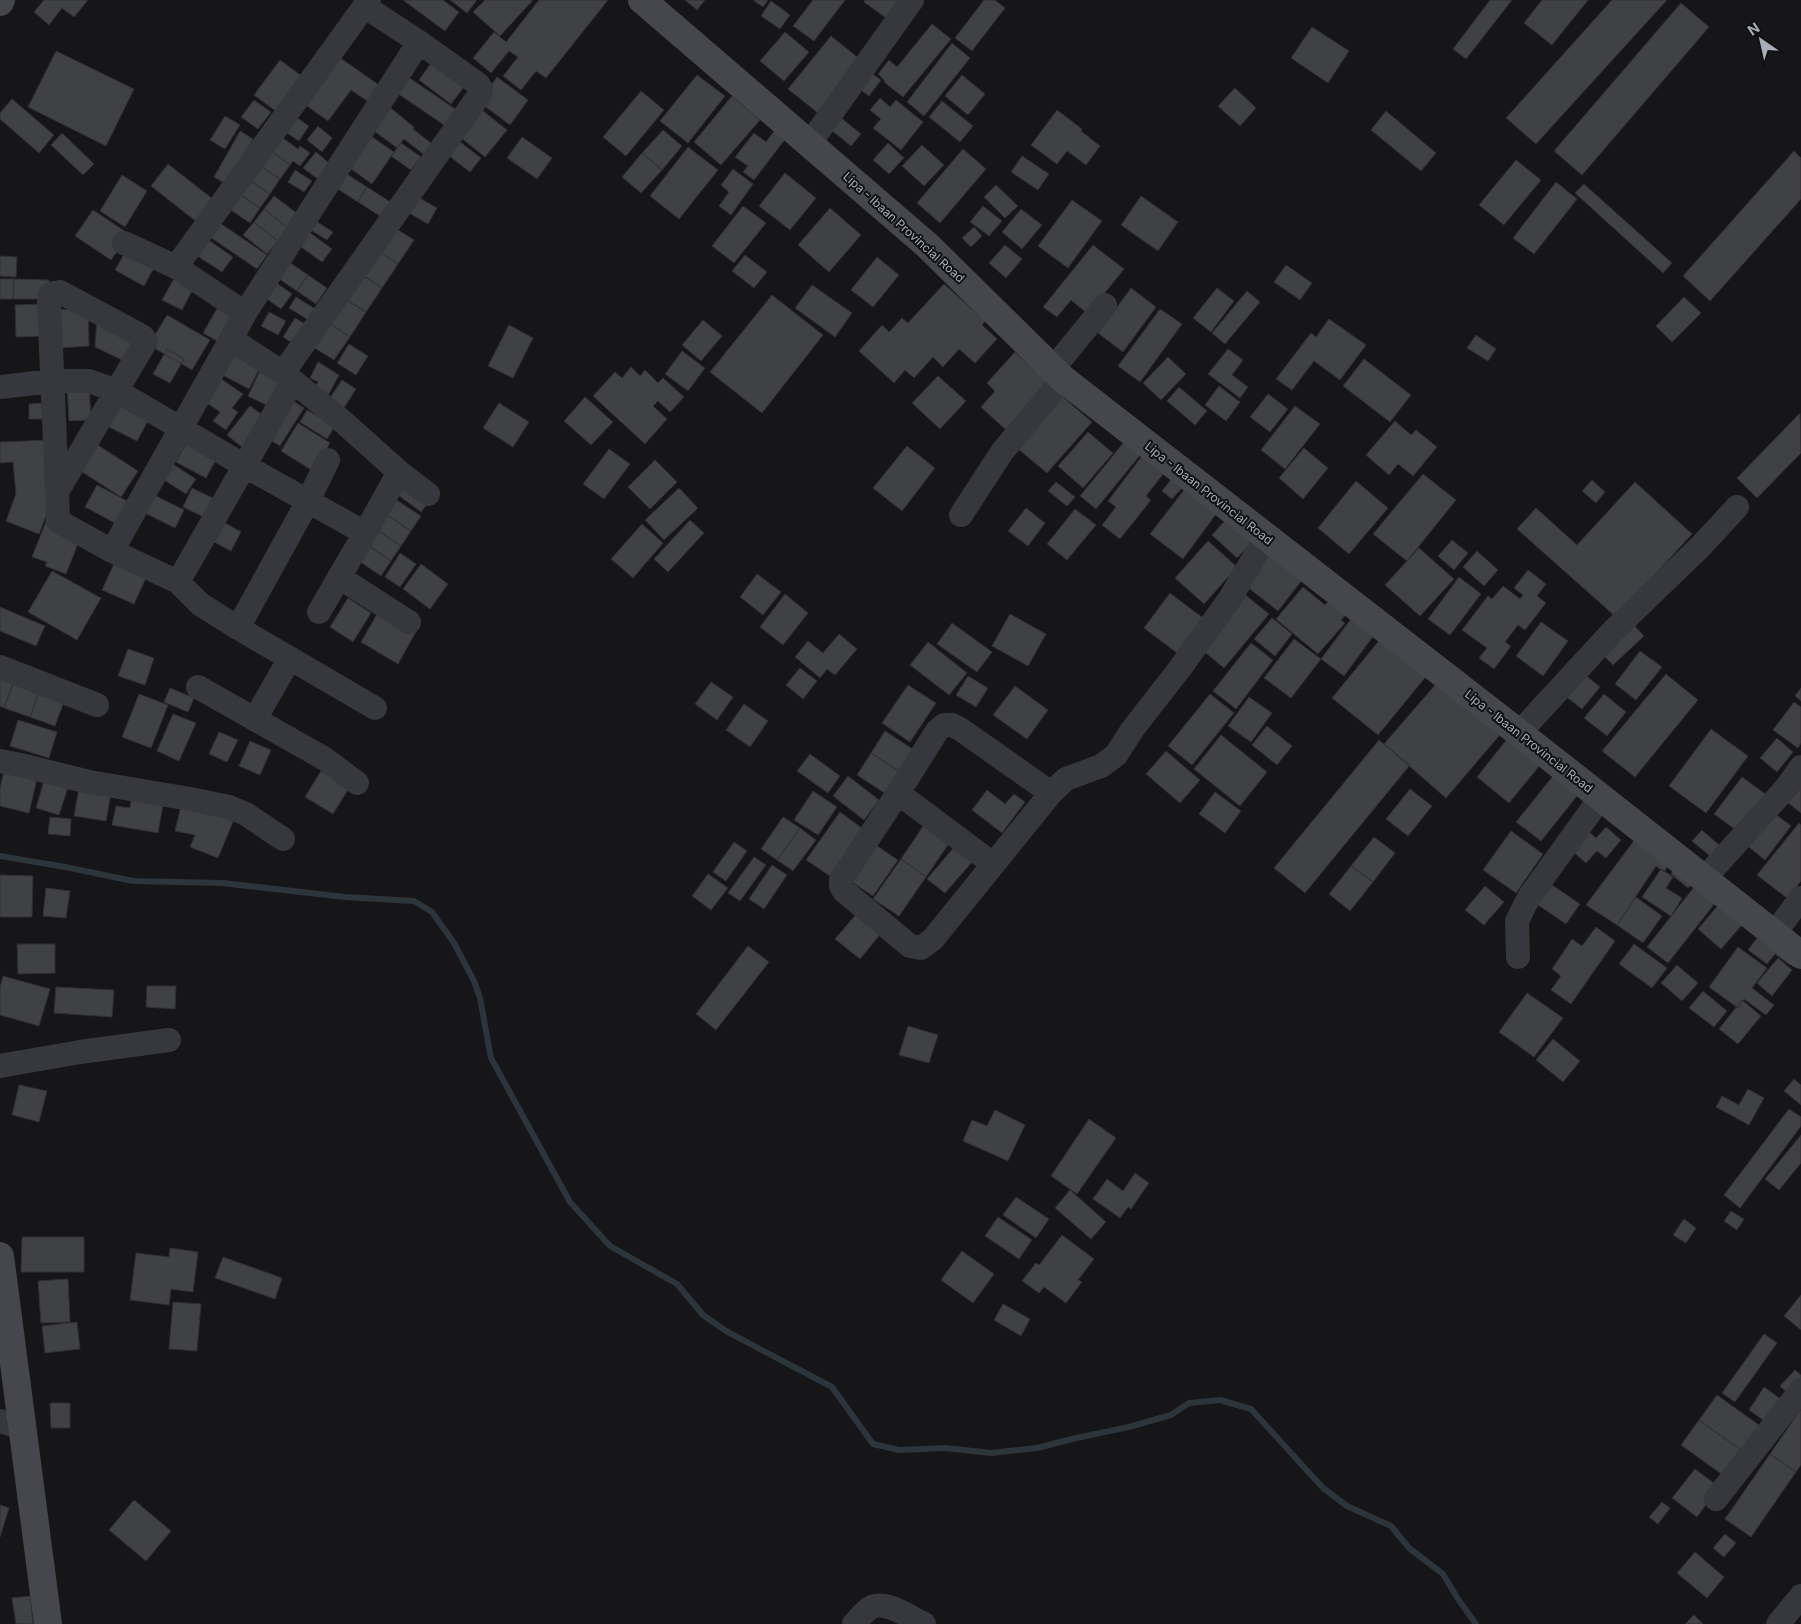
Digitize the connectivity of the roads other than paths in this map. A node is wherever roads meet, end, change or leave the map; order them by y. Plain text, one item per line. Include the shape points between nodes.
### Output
1 (642, 0) edge
2 (912, 0) edge
3 (366, 3) edge
4 (419, 42) junction
5 (810, 143) junction
6 (124, 243) dead end
7 (176, 267) junction
8 (1105, 305) dead end
9 (245, 313) junction
10 (231, 339) junction
11 (1058, 375) junction
12 (288, 377) junction
13 (52, 381) junction
14 (0, 387) edge
15 (117, 391) junction
16 (182, 428) junction
17 (328, 460) dead end
18 (245, 466) junction
19 (399, 472) junction
20 (57, 492) junction
21 (428, 494) dead end
22 (308, 501) junction
23 (1737, 508) dead end
24 (961, 515) dead end
25 (365, 533) junction
26 (1266, 537) junction
27 (112, 551) junction
28 (339, 577) junction
29 (178, 582) junction
30 (319, 612) dead end
31 (409, 622) dead end
32 (238, 628) junction
33 (290, 658) junction
34 (0, 668) edge
35 (198, 687) dead end
36 (97, 704) dead end
37 (375, 708) dead end
38 (254, 719) junction
39 (1519, 733) junction
40 (0, 762) edge
41 (1801, 767) edge
42 (357, 783) dead end
43 (898, 793) junction
44 (1051, 793) junction
45 (1601, 797) junction
46 (283, 838) dead end
47 (993, 864) junction
48 (1704, 879) junction
49 (1801, 898) edge
50 (1774, 934) junction
51 (1801, 955) edge
52 (1518, 957) dead end
53 (169, 1040) dead end
54 (0, 1066) edge
55 (0, 1256) edge
56 (1801, 1390) edge
57 (11, 1424) edge
58 (1716, 1499) dead end
59 (1801, 1596) edge
60 (48, 1624) edge
61 (854, 1624) edge
62 (924, 1624) edge
63 (1778, 1624) edge

1 - 5 main road, Lipa - Ibaan Provincial Road
2 - 5 street
3 - 4 street
3 - 7 street
4 - 9 street
4 - 12 street via 478,84 480,94
5 - 11 main road, Lipa - Ibaan Provincial Road via 927,245
6 - 7 street
7 - 9 street
8 - 11 street
9 - 10 street
10 - 12 street
10 - 16 street
11 - 24 street
11 - 26 main road, Lipa - Ibaan Provincial Road
12 - 18 street
12 - 19 street
13 - 14 street
13 - 15 street via 88,381
13 - 15 street via 49,301 50,295 60,292 146,341
13 - 20 street
15 - 16 street
15 - 20 street
16 - 18 street
16 - 27 street
17 - 22 street
18 - 22 street
18 - 29 street
19 - 21 street
19 - 25 street
20 - 27 street via 58,521
22 - 25 street
22 - 32 street
23 - 39 street via 1613,631
25 - 28 street
26 - 39 main road, Lipa - Ibaan Provincial Road
26 - 44 street via 1231,597 1116,755 1101,766 1066,779
27 - 29 street
28 - 30 street
28 - 31 street
29 - 32 street via 200,604
32 - 33 street
33 - 37 street
33 - 38 street
34 - 36 street
35 - 38 street
38 - 42 street via 325,759
39 - 45 main road, Lipa - Ibaan Provincial Road
40 - 46 street via 229,807
41 - 48 street
43 - 44 street via 937,731 944,725 952,725
43 - 47 street
43 - 47 street via 840,886 910,946 921,948 933,939
44 - 47 street
45 - 48 main road, Lipa - Ibaan Provincial Road
45 - 52 street via 1529,897 1517,921
48 - 50 main road, Lipa - Ibaan Provincial Road
49 - 50 street
50 - 51 main road, Lipa - Ibaan Provincial Road
53 - 54 street
55 - 57 main road
56 - 58 street
57 - 60 main road
59 - 63 street
61 - 62 street via 866,1610 876,1605 888,1606

